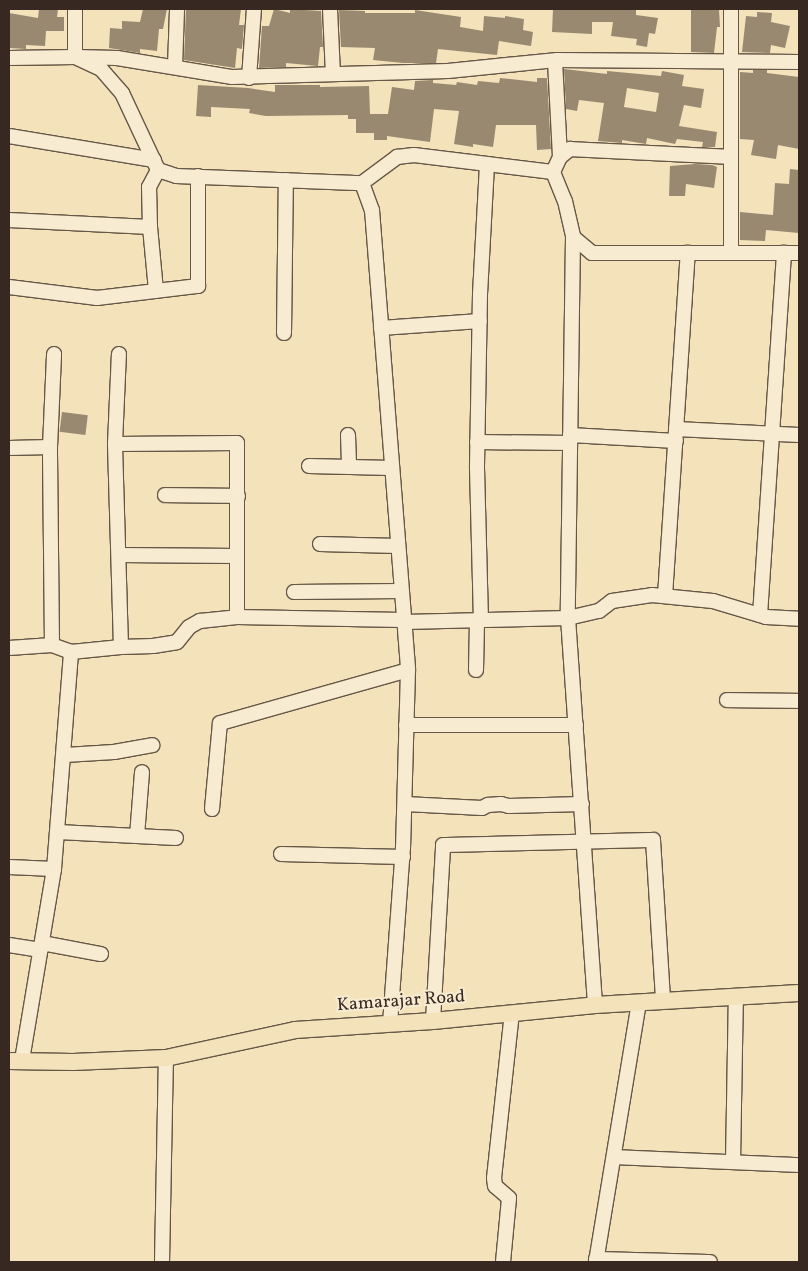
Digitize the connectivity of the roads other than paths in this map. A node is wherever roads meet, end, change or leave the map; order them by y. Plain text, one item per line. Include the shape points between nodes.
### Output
1 (75, 9) edge
2 (177, 9) edge
3 (254, 9) edge
4 (330, 9) edge
5 (730, 9) edge
6 (75, 57) junction
7 (9, 58) edge
8 (555, 60) junction
9 (730, 61) junction
10 (799, 62) edge
11 (175, 67) junction
12 (333, 74) junction
13 (248, 78) junction
14 (9, 136) edge
15 (560, 157) junction
16 (731, 157) junction
17 (488, 164) junction
18 (156, 165) junction
19 (553, 172) junction
20 (198, 176) junction
21 (286, 180) junction
22 (362, 183) junction
23 (9, 220) edge
24 (150, 227) junction
25 (573, 237) junction
26 (688, 253) junction
27 (731, 253) junction
28 (784, 253) junction
29 (799, 253) edge
30 (9, 287) edge
31 (156, 291) junction
32 (480, 321) junction
33 (381, 328) junction
34 (284, 333) dead end
35 (54, 354) dead end
36 (119, 354) dead end
37 (772, 432) junction
38 (348, 435) dead end
39 (676, 435) junction
40 (799, 435) edge
41 (570, 439) junction
42 (477, 442) junction
43 (115, 444) junction
44 (50, 447) junction
45 (9, 448) edge
46 (309, 466) dead end
47 (349, 467) junction
48 (392, 468) junction
49 (165, 495) dead end
50 (238, 496) junction
51 (320, 544) dead end
52 (398, 546) junction
53 (119, 555) junction
54 (237, 556) junction
55 (401, 591) junction
56 (294, 592) dead end
57 (665, 596) junction
58 (760, 616) junction
59 (236, 617) junction
60 (568, 618) junction
61 (799, 619) edge
62 (403, 621) junction
63 (479, 621) junction
64 (52, 646) junction
65 (121, 647) junction
66 (9, 648) edge
67 (72, 652) junction
68 (408, 670) junction
69 (476, 670) dead end
70 (727, 700) dead end
71 (799, 702) edge
72 (406, 725) junction
73 (576, 726) junction
74 (152, 745) dead end
75 (64, 755) junction
76 (142, 772) dead end
77 (405, 804) junction
78 (582, 804) junction
79 (212, 808) dead end
80 (58, 832) junction
81 (137, 836) junction
82 (176, 838) dead end
83 (584, 841) junction
84 (281, 854) dead end
85 (403, 857) junction
86 (9, 867) edge
87 (54, 869) junction
88 (9, 945) edge
89 (41, 946) junction
90 (101, 954) dead end
91 (799, 993) edge
92 (736, 997) junction
93 (663, 1001) junction
94 (639, 1003) junction
95 (595, 1005) junction
96 (512, 1013) junction
97 (433, 1021) junction
98 (390, 1024) junction
99 (166, 1058) junction
100 (16, 1061) edge
101 (614, 1157) junction
102 (733, 1162) junction
103 (799, 1165) edge
104 (596, 1260) edge
105 (162, 1262) edge
106 (502, 1262) edge
107 (692, 1262) edge
108 (710, 1262) edge

1 - 6 street
2 - 11 street
3 - 13 street
4 - 12 street
5 - 9 street
6 - 7 street
6 - 11 street via 117,58
6 - 18 street via 101,69 122,93
8 - 9 street
8 - 12 street via 448,71
8 - 15 street
9 - 10 street
9 - 16 street
11 - 13 street
12 - 13 street
14 - 18 street
15 - 16 street via 570,149
15 - 19 street
16 - 27 street
17 - 19 street
17 - 22 street via 414,155 397,157
17 - 32 street
18 - 20 street via 176,176
18 - 24 street via 149,187
19 - 25 street via 565,200
20 - 21 street
20 - 31 street via 198,286
21 - 22 street
21 - 34 street
22 - 33 street via 372,210
23 - 24 street
24 - 31 street
25 - 26 street via 592,253
25 - 41 street
26 - 27 street
26 - 39 street
27 - 28 street
28 - 29 street
28 - 37 street
30 - 31 street via 97,298
32 - 33 street
32 - 42 street
33 - 48 street
35 - 44 street
36 - 43 street
37 - 39 street
37 - 40 street
37 - 58 street
38 - 47 street
39 - 41 street
39 - 57 street
41 - 42 street
41 - 60 street
42 - 63 street
43 - 50 street via 237,443
43 - 53 street
44 - 45 street
44 - 64 street
46 - 47 street
47 - 48 street
48 - 52 street
49 - 50 street
50 - 54 street
51 - 52 street
52 - 55 street
53 - 54 street
53 - 65 street
54 - 59 street
55 - 56 street
55 - 62 street
57 - 58 street via 713,601
57 - 60 street via 612,601 599,611
58 - 61 street
59 - 62 street
59 - 65 street via 200,621 189,627 177,642
60 - 63 street
60 - 73 street
62 - 63 street
62 - 68 street
63 - 69 street
64 - 66 street
64 - 67 street
65 - 67 street
67 - 75 street
68 - 72 street
68 - 79 street via 220,723
70 - 71 street
72 - 73 street
72 - 77 street
73 - 78 street
74 - 75 street via 114,752
75 - 80 street
76 - 81 street
77 - 78 street via 482,808 501,804
77 - 85 street
78 - 83 street
80 - 81 street
80 - 87 street
81 - 82 street
83 - 93 street via 653,840
83 - 95 street
83 - 97 street via 443,845
84 - 85 street
85 - 98 street
86 - 87 street
87 - 89 street
88 - 89 street
89 - 90 street
89 - 100 street
91 - 92 main road, Kamarajar Road
92 - 93 main road, Kamarajar Road
92 - 102 street
93 - 94 main road, Kamarajar Road
94 - 95 main road, Kamarajar Road
94 - 101 street
95 - 96 main road, Kamarajar Road
96 - 97 main road, Kamarajar Road
96 - 106 street via 494,1178 496,1186 509,1198
97 - 98 main road, Kamarajar Road
98 - 99 main road, Kamarajar Road via 295,1030
99 - 100 main road, Kamarajar Road
99 - 105 street
101 - 102 street
101 - 104 street
102 - 103 street
104 - 107 street
107 - 108 street

